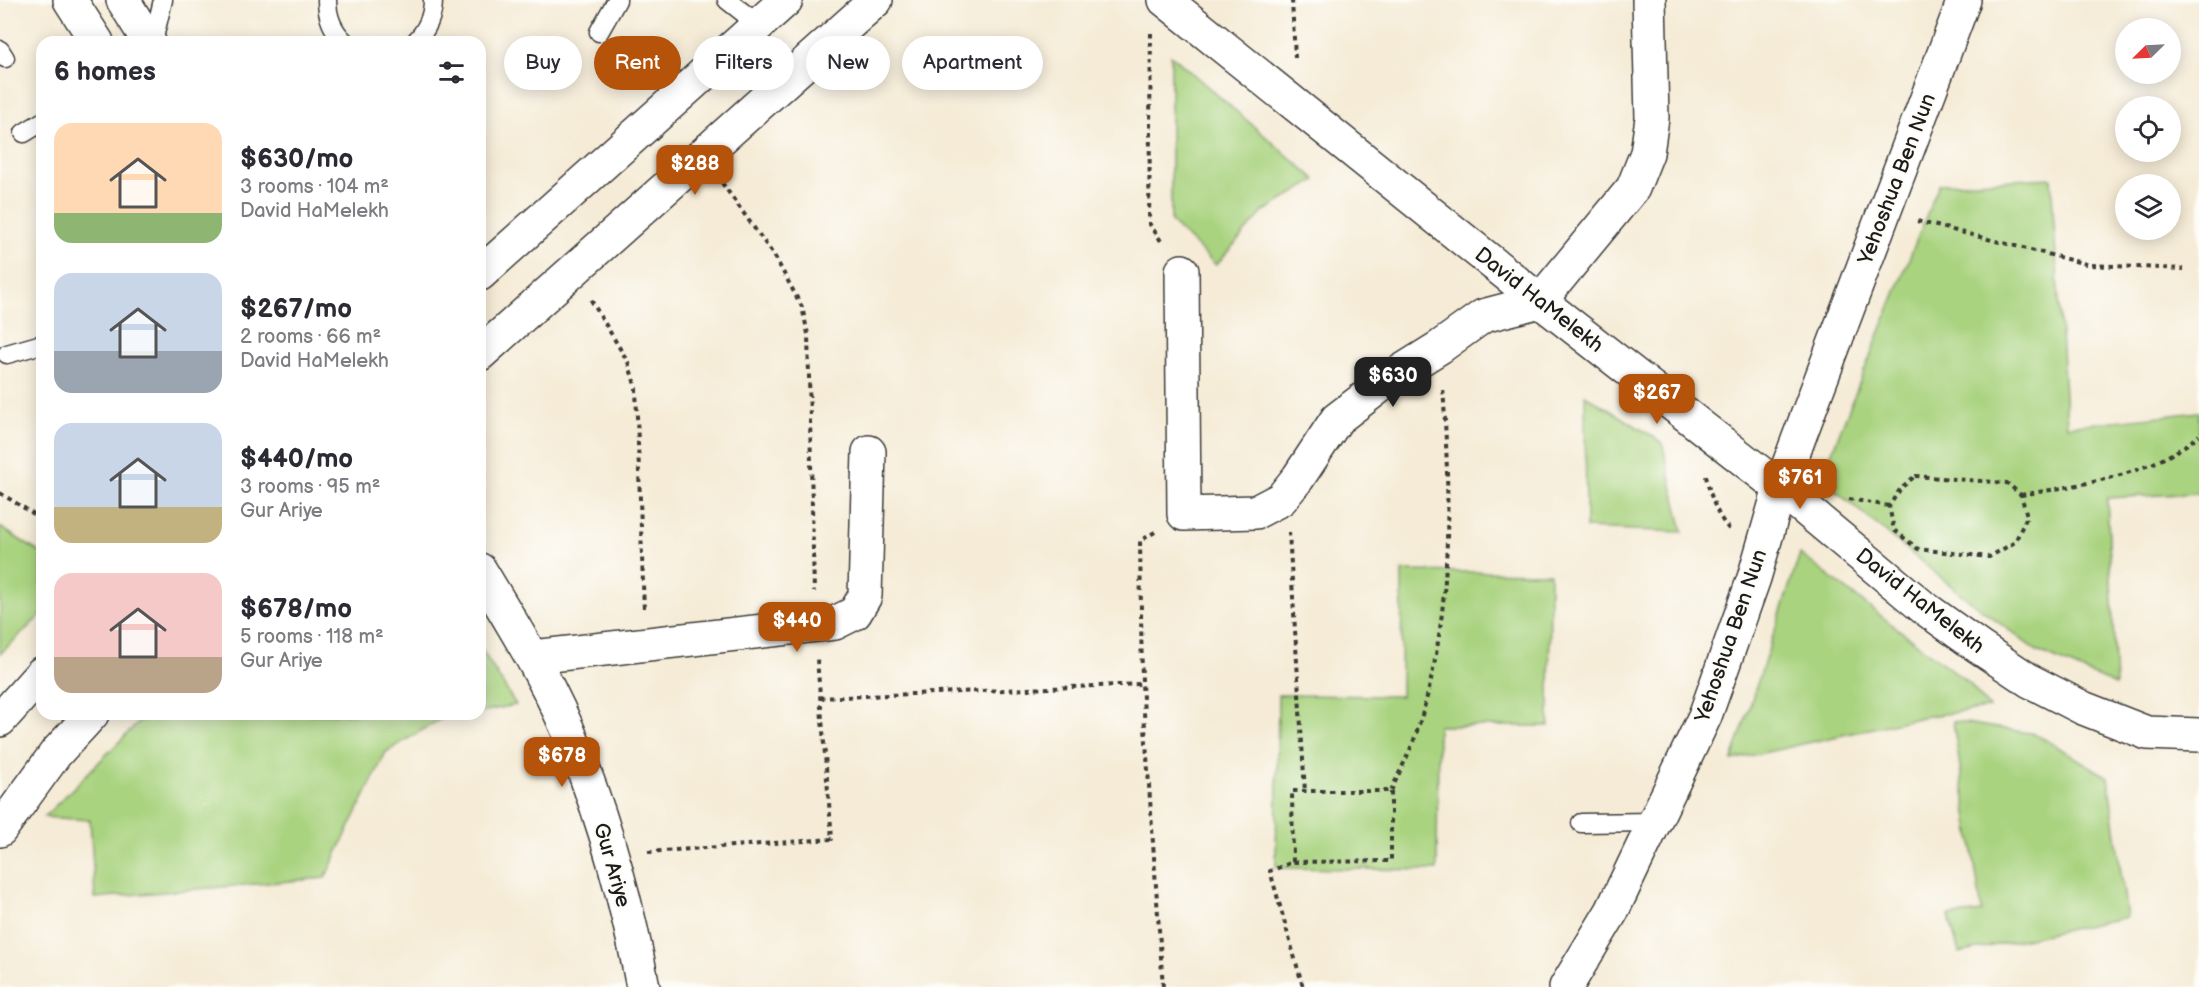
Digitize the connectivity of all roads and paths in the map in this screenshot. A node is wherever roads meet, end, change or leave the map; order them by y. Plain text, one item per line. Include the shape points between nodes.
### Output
1 (70, 0) edge
2 (123, 0) edge
3 (163, 0) edge
4 (327, 0) edge
5 (433, 0) edge
6 (617, 0) edge
7 (727, 0) edge
8 (786, 0) edge
9 (876, 0) edge
10 (1292, 0) edge
11 (1649, 0) edge
12 (1960, 1) edge
13 (1158, 12) edge
14 (759, 25) junction
15 (599, 32) dead end
16 (93, 36) edge
17 (147, 36) edge
18 (153, 36) edge
19 (339, 36) edge
20 (420, 36) edge
21 (1298, 107) junction
22 (36, 126) edge
23 (24, 134) dead end
24 (702, 156) junction
25 (1885, 213) junction
26 (486, 269) edge
27 (2184, 269) dead end
28 (573, 271) junction
29 (1182, 271) joint
30 (1540, 301) junction
31 (36, 346) edge
32 (1440, 347) junction
33 (486, 349) edge
34 (7, 354) dead end
35 (1701, 427) junction
36 (2199, 435) edge
37 (869, 452) dead end
38 (1780, 488) junction
39 (1287, 492) junction
40 (0, 493) edge
41 (2021, 495) junction
42 (1184, 514) junction
43 (36, 515) edge
44 (1759, 559) junction
45 (486, 582) edge
46 (815, 625) junction
47 (645, 644) junction
48 (532, 657) junction
49 (36, 680) edge
50 (1142, 684) junction
51 (820, 698) junction
52 (0, 720) edge
53 (86, 720) edge
54 (2199, 735) edge
55 (1391, 791) junction
56 (1305, 792) junction
57 (1655, 822) junction
58 (1581, 823) dead end
59 (0, 830) edge
60 (610, 855) junction
61 (1293, 862) junction
62 (643, 987) edge
63 (1163, 987) edge
64 (1303, 987) edge
65 (1566, 987) edge

1 - 16 street
2 - 17 street
3 - 18 lane
4 - 19 lane via 330,21
5 - 20 lane via 428,27
6 - 15 lane
7 - 14 lane
8 - 14 street
9 - 24 street
10 - 21 path
11 - 30 street via 1652,118 1647,153 1632,188
12 - 25 street, Yehoshua Ben Nun
13 - 21 street, David HaMelekh
13 - 29 path via 1149,224
14 - 26 street
21 - 30 street, David HaMelekh
22 - 23 lane
24 - 28 street
24 - 46 path via 775,257 802,308 808,334
25 - 27 path via 2090,265
25 - 38 street, Yehoshua Ben Nun
28 - 33 street
28 - 47 path via 628,362 636,388
29 - 42 street
30 - 32 street via 1483,316
30 - 35 street, David HaMelekh
31 - 34 lane
32 - 39 street via 1337,419
32 - 55 path via 1447,453 1446,564 1436,655 1418,729
35 - 38 street, David HaMelekh
35 - 44 path via 1709,492 1724,525
36 - 41 path via 2189,444 2112,479
37 - 46 street via 865,596 855,613 835,623
38 - 44 street, Yehoshua Ben Nun
38 - 54 street, David HaMelekh via 1923,607 2030,681 2083,708 2147,733
39 - 42 street via 1256,512
39 - 56 path
40 - 43 path
41 - 41 path via 2007,483 1915,477 1901,488 1889,506 1894,530 1918,549 1989,557 2015,542 2027,516
42 - 50 path via 1140,541
44 - 57 street, Yehoshua Ben Nun via 1705,716
45 - 48 street, Gur Ariye
46 - 47 street
46 - 51 path
47 - 48 street
48 - 60 street, Gur Ariye via 576,749
49 - 52 street
50 - 51 path
50 - 63 path
51 - 60 path via 832,839
53 - 59 street via 56,753
55 - 56 path
55 - 61 path via 1391,861
56 - 61 path via 1292,791
57 - 58 lane
57 - 65 street, Yehoshua Ben Nun via 1612,911
60 - 62 street, Gur Ariye
61 - 64 path via 1270,871

